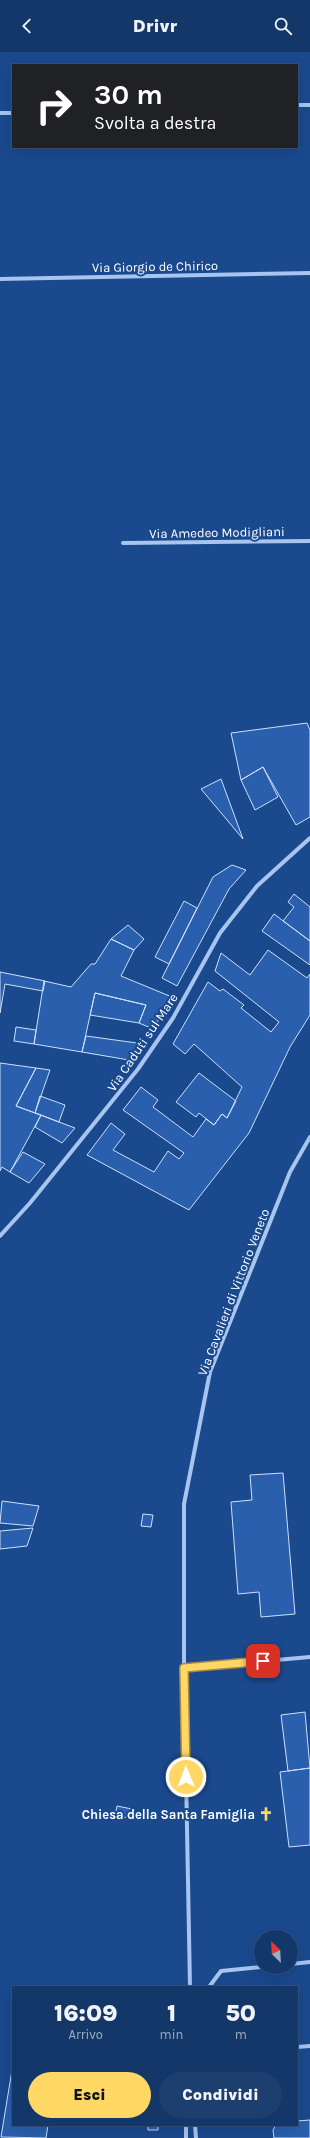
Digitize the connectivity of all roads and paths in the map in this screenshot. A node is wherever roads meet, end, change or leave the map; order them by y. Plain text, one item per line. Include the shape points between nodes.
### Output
1 (298, 105) edge
2 (310, 105) edge
3 (0, 113) edge
4 (12, 113) edge
5 (310, 273) edge
6 (0, 279) edge
7 (310, 541) edge
8 (123, 543) dead end
9 (310, 838) edge
10 (310, 1137) edge
11 (0, 1236) edge
12 (310, 1657) edge
13 (184, 1668) junction
14 (310, 1962) edge
15 (298, 1963) edge
16 (254, 1968) edge
17 (190, 1986) edge
18 (210, 1986) edge
19 (310, 2046) edge
20 (298, 2047) edge
21 (186, 2126) edge
22 (195, 2126) edge
23 (186, 2138) edge
24 (196, 2138) edge

1 - 2 street
3 - 4 street
5 - 6 street, Via Giorgio de Chirico
7 - 8 street, Via Amedeo Modigliani
9 - 11 street, Via Caduti sul Mare via 257,886 225,927 173,1018 138,1069 30,1204
10 - 13 street, Via Cavalieri di Vittorio Veneto via 290,1172 210,1372 184,1504
12 - 13 street
13 - 17 street, Via Cavalieri di Vittorio Veneto
14 - 15 street
16 - 18 street via 221,1971
19 - 20 street
21 - 23 street
22 - 24 street

